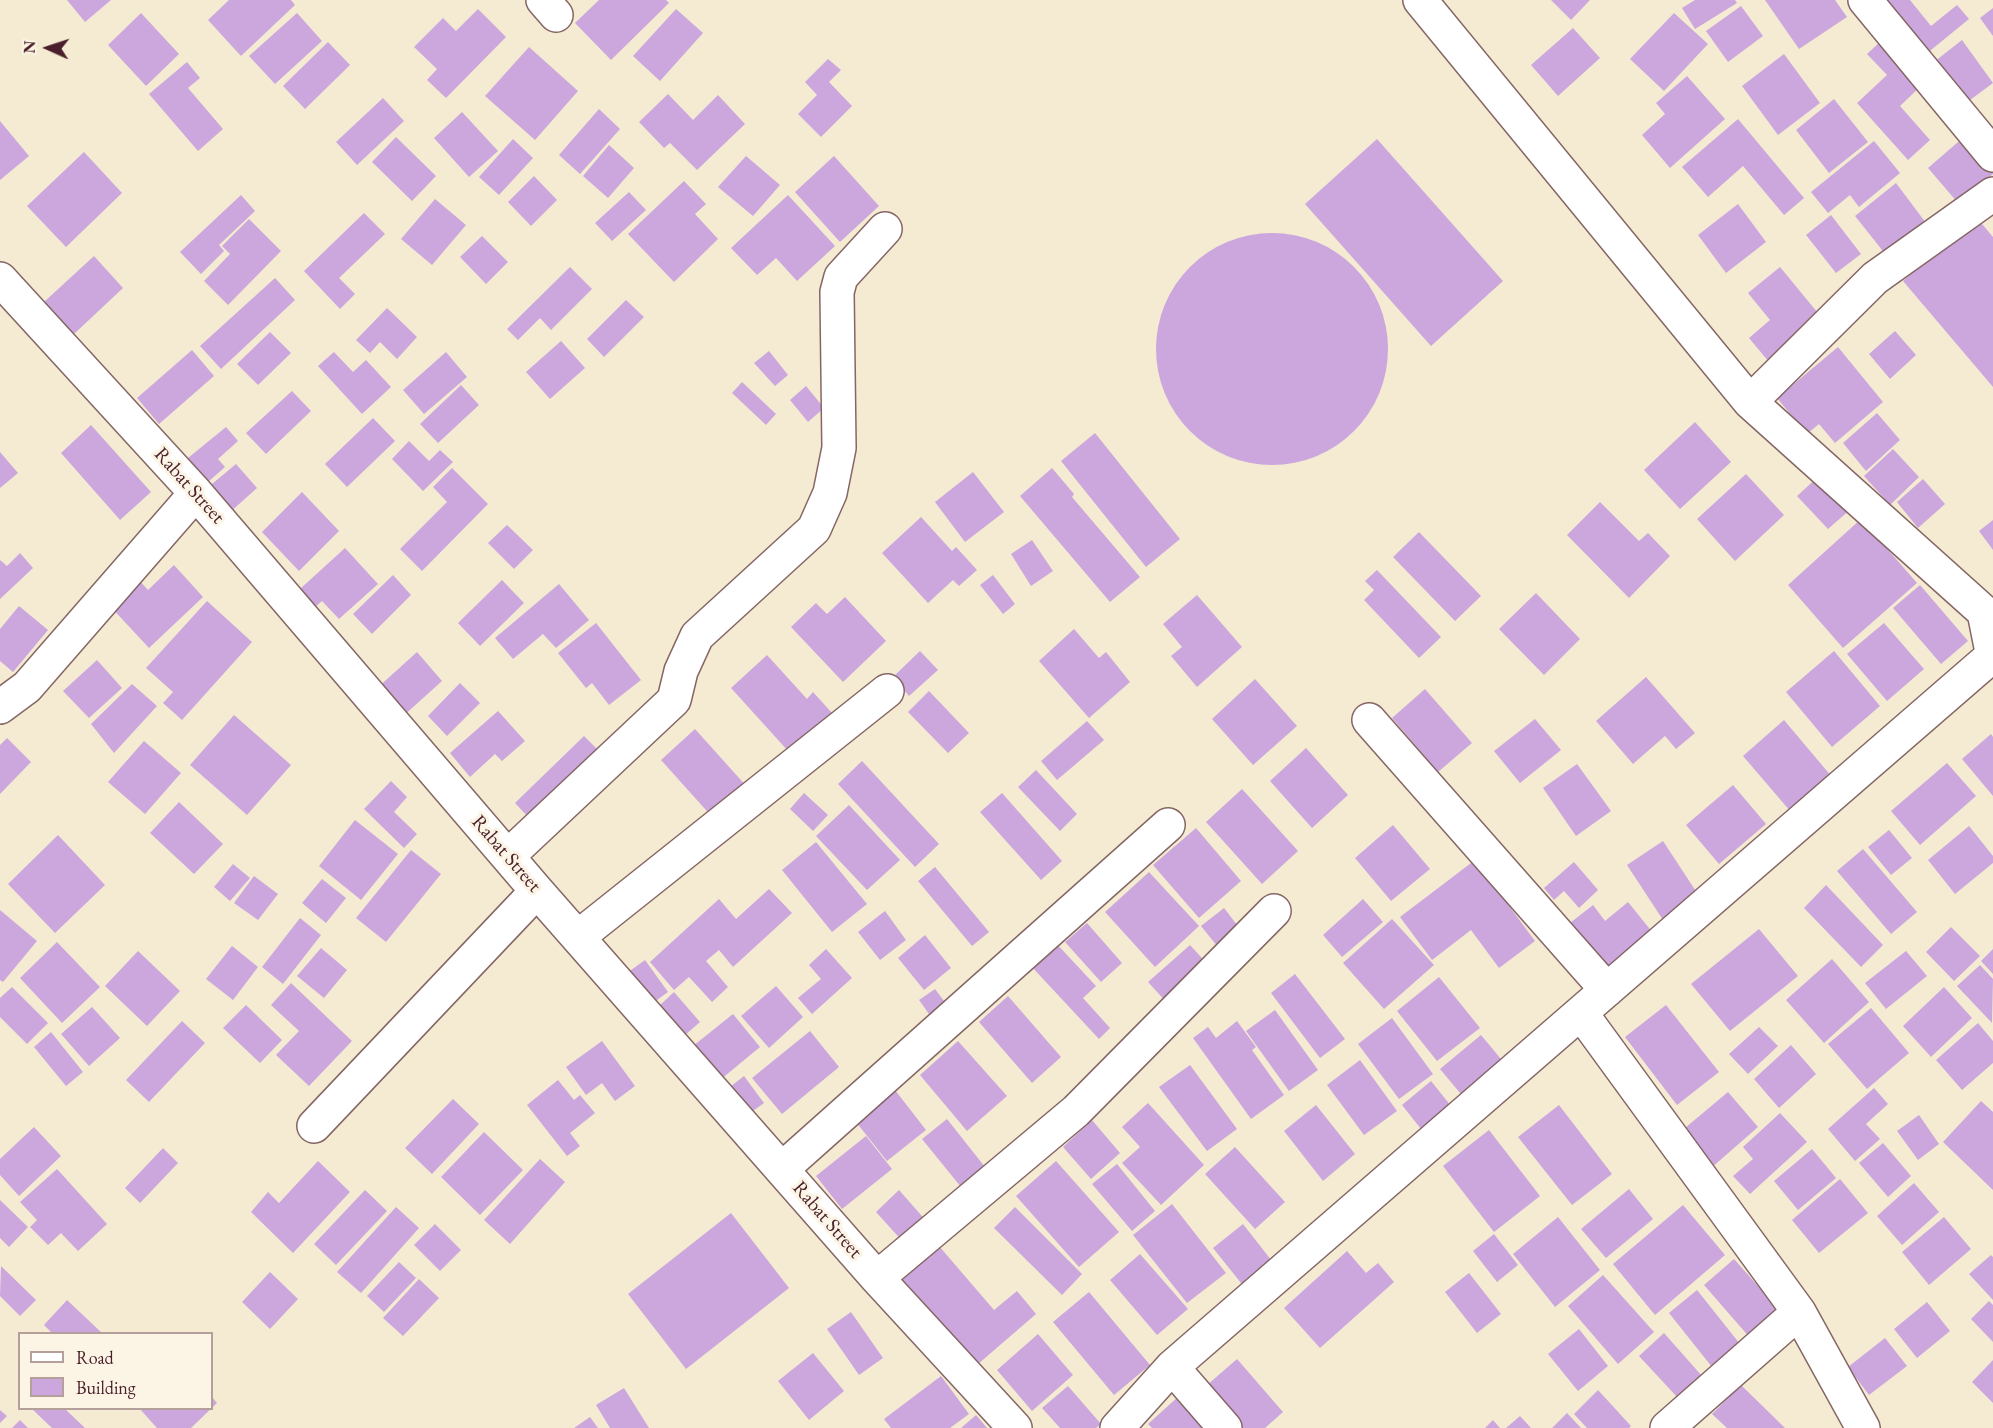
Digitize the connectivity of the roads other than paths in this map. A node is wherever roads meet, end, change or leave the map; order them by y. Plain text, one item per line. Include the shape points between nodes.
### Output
1 (1420, 0) edge
2 (1865, 0) edge
3 (1993, 155) edge
4 (1993, 194) edge
5 (885, 229) dead end
6 (0, 279) edge
7 (1750, 402) junction
8 (196, 493) junction
9 (1993, 657) edge
10 (887, 691) dead end
11 (0, 706) edge
12 (1370, 720) dead end
13 (1168, 825) dead end
14 (508, 856) junction
15 (537, 891) junction
16 (1274, 911) dead end
17 (578, 937) junction
18 (1607, 990) junction
19 (1581, 1013) junction
20 (314, 1126) dead end
21 (782, 1169) junction
22 (877, 1278) junction
23 (1799, 1312) junction
24 (1172, 1367) junction
25 (1861, 1427) edge
26 (1015, 1428) edge
27 (1117, 1428) edge
28 (1225, 1428) edge
29 (1667, 1428) edge

1 - 7 street
2 - 3 street
4 - 7 street via 1875,278
5 - 14 street via 842,277 837,292 839,448 830,493 814,529 697,636 681,671 674,700
6 - 8 street, Rabat Street
7 - 9 street via 1984,612
8 - 11 street via 27,687
8 - 14 street, Rabat Street
9 - 18 street
10 - 17 street
12 - 18 street
13 - 21 street
14 - 15 street, Rabat Street
15 - 17 street, Rabat Street
15 - 20 street
16 - 22 street via 1076,1111
17 - 21 street, Rabat Street
18 - 19 street
19 - 23 street
19 - 24 street
21 - 22 street, Rabat Street
22 - 26 street, Rabat Street
23 - 25 street
23 - 29 street
24 - 27 street
24 - 28 street

